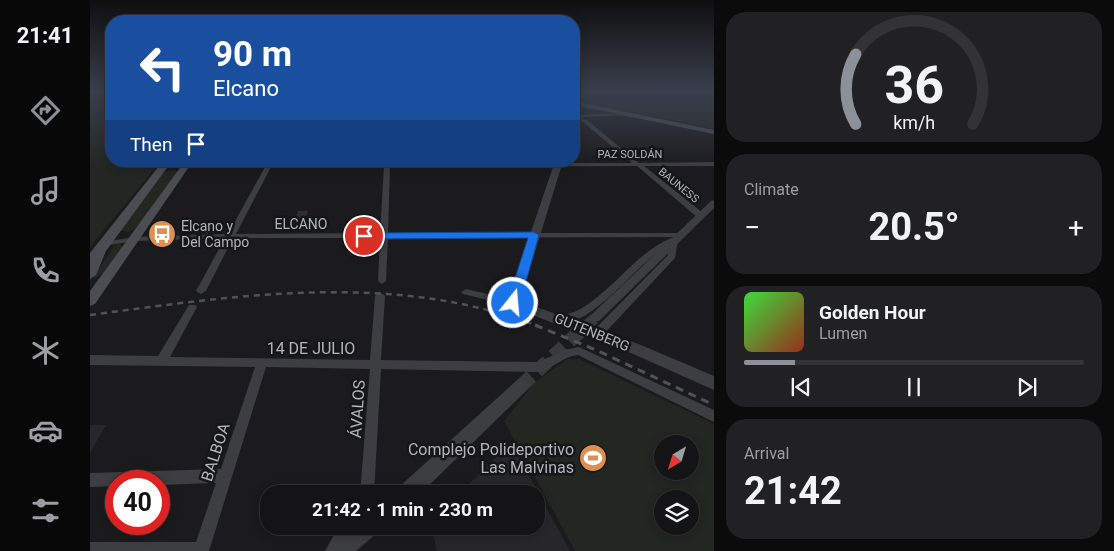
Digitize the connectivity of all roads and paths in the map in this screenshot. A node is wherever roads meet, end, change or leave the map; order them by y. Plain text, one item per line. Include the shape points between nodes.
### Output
1 (646, 118) edge
2 (580, 119) edge
3 (714, 132) edge
4 (580, 163) edge
5 (638, 164) junction
6 (714, 164) edge
7 (164, 167) edge
8 (185, 167) edge
9 (268, 167) edge
10 (387, 167) edge
11 (557, 167) edge
12 (714, 203) edge
13 (700, 215) junction
14 (115, 230) junction
15 (138, 234) junction
16 (534, 235) junction
17 (230, 236) junction
18 (384, 236) junction
19 (676, 238) junction
20 (103, 246) junction
21 (90, 260) edge
22 (90, 275) edge
23 (107, 276) junction
24 (382, 282) dead end
25 (90, 285) edge
26 (201, 291) dead end
27 (466, 292) dead end
28 (380, 296) dead end
29 (90, 301) edge
30 (513, 303) junction
31 (192, 308) dead end
32 (595, 318) tunnel mouth
33 (560, 319) junction
34 (596, 335) junction
35 (586, 353) joint
36 (90, 360) edge
37 (161, 362) junction
38 (262, 364) junction
39 (377, 364) junction
40 (714, 383) edge
41 (521, 386) tunnel mouth
42 (714, 416) edge
43 (226, 476) junction
44 (90, 480) edge
45 (368, 485) edge
46 (416, 485) edge
47 (343, 535) edge
48 (360, 535) edge
49 (90, 550) edge
50 (201, 550) edge
51 (333, 551) edge
52 (341, 551) edge

1 - 3 main road
2 - 5 street, BAUNESS
4 - 5 street, PAZ SOLDÁN
5 - 6 street, PAZ SOLDÁN
5 - 13 street, BAUNESS
7 - 14 main road
8 - 15 main road
9 - 17 street
10 - 18 street
11 - 16 street
12 - 13 street
13 - 19 street
14 - 15 main road via 117,234
14 - 20 main road
15 - 17 street, ELCANO
15 - 20 street, ELCANO
15 - 23 main road
16 - 18 street, ELCANO
16 - 19 street, ELCANO
16 - 30 street
17 - 18 street, ELCANO
17 - 26 street
18 - 24 street
19 - 32 street
19 - 33 street via 655,249 584,312
19 - 34 street via 672,256
20 - 21 main road
20 - 22 main road
23 - 25 main road
23 - 29 main road
27 - 30 street, GUTENBERG
28 - 39 street, ÁVALOS
30 - 33 street, GUTENBERG
31 - 37 street
33 - 34 street, GUTENBERG
34 - 40 street, GUTENBERG
35 - 39 street, 14 DE JULIO via 569,352 546,366 533,367
35 - 42 street, GUTENBERG
36 - 37 street, 14 DE JULIO
37 - 38 street, 14 DE JULIO
38 - 39 street, 14 DE JULIO
38 - 43 street, BALBOA
39 - 45 street, ÁVALOS
41 - 46 street
43 - 44 street
43 - 50 street, BALBOA
47 - 51 street
48 - 52 street
49 - 50 street

